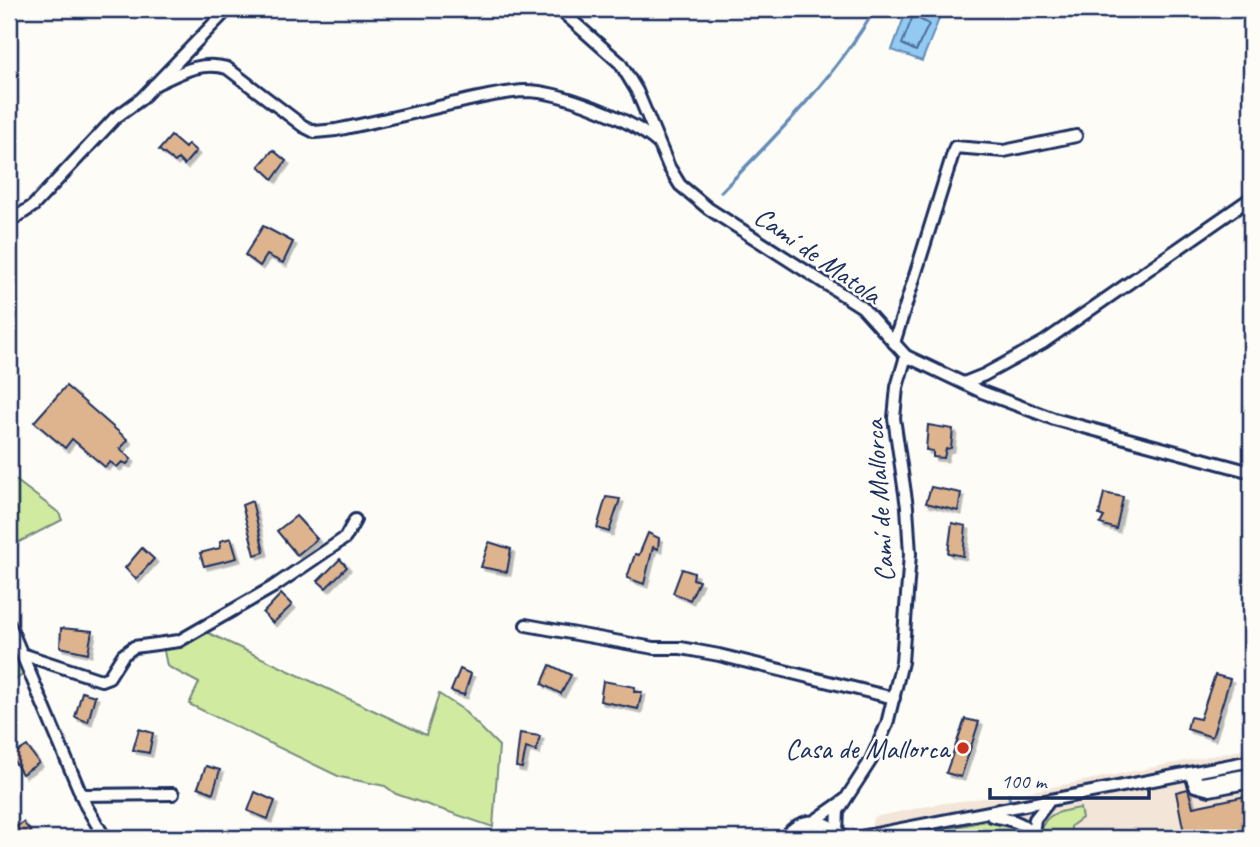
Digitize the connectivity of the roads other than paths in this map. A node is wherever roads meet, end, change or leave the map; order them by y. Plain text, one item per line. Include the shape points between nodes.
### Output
1 (228, 9) edge
2 (559, 9) edge
3 (154, 85) junction
4 (1076, 136) dead end
5 (662, 147) junction
6 (1251, 198) edge
7 (9, 222) edge
8 (894, 343) junction
9 (906, 356) junction
10 (964, 383) junction
11 (1251, 472) edge
12 (355, 520) dead end
13 (9, 624) edge
14 (526, 625) dead end
15 (22, 654) junction
16 (894, 698) junction
17 (1250, 761) edge
18 (1192, 773) junction
19 (1251, 774) edge
20 (1251, 782) edge
21 (173, 794) dead end
22 (82, 795) junction
23 (845, 800) junction
24 (1049, 802) junction
25 (986, 814) junction
26 (813, 822) junction
27 (841, 836) edge
28 (867, 836) edge
29 (1034, 836) edge
30 (105, 838) edge
31 (786, 838) edge
32 (855, 838) edge

1 - 3 street
2 - 5 street, Camí de Matola via 620,63
3 - 5 street via 195,66 215,64 315,132 526,91 617,116
3 - 7 street via 115,118 33,206
4 - 8 street via 1004,151 954,147
5 - 8 street, Camí de Matola via 680,185 709,209 862,307
6 - 10 street via 1044,342
8 - 9 street, Camí de Matola
9 - 10 street, Camí de Matola
9 - 16 street, Camí de Mallorca via 894,418 910,554 902,662
10 - 11 street, Camí de Matola via 1054,419
12 - 15 street via 345,538 273,587 179,641 134,647 109,677 101,680
13 - 15 street
14 - 16 street via 719,655
15 - 22 street
16 - 23 street, Camí de Mallorca via 878,745
17 - 18 street
18 - 19 street via 1202,783
18 - 20 street via 1195,786 1205,790
18 - 24 street
21 - 22 street
22 - 30 street
23 - 26 street, Camí de Mallorca
23 - 27 street, Camí de Mallorca via 836,817
24 - 25 street
24 - 29 street via 1035,819
25 - 28 street
25 - 29 street via 1018,822
26 - 27 main road
26 - 31 main road via 796,827
28 - 32 street

